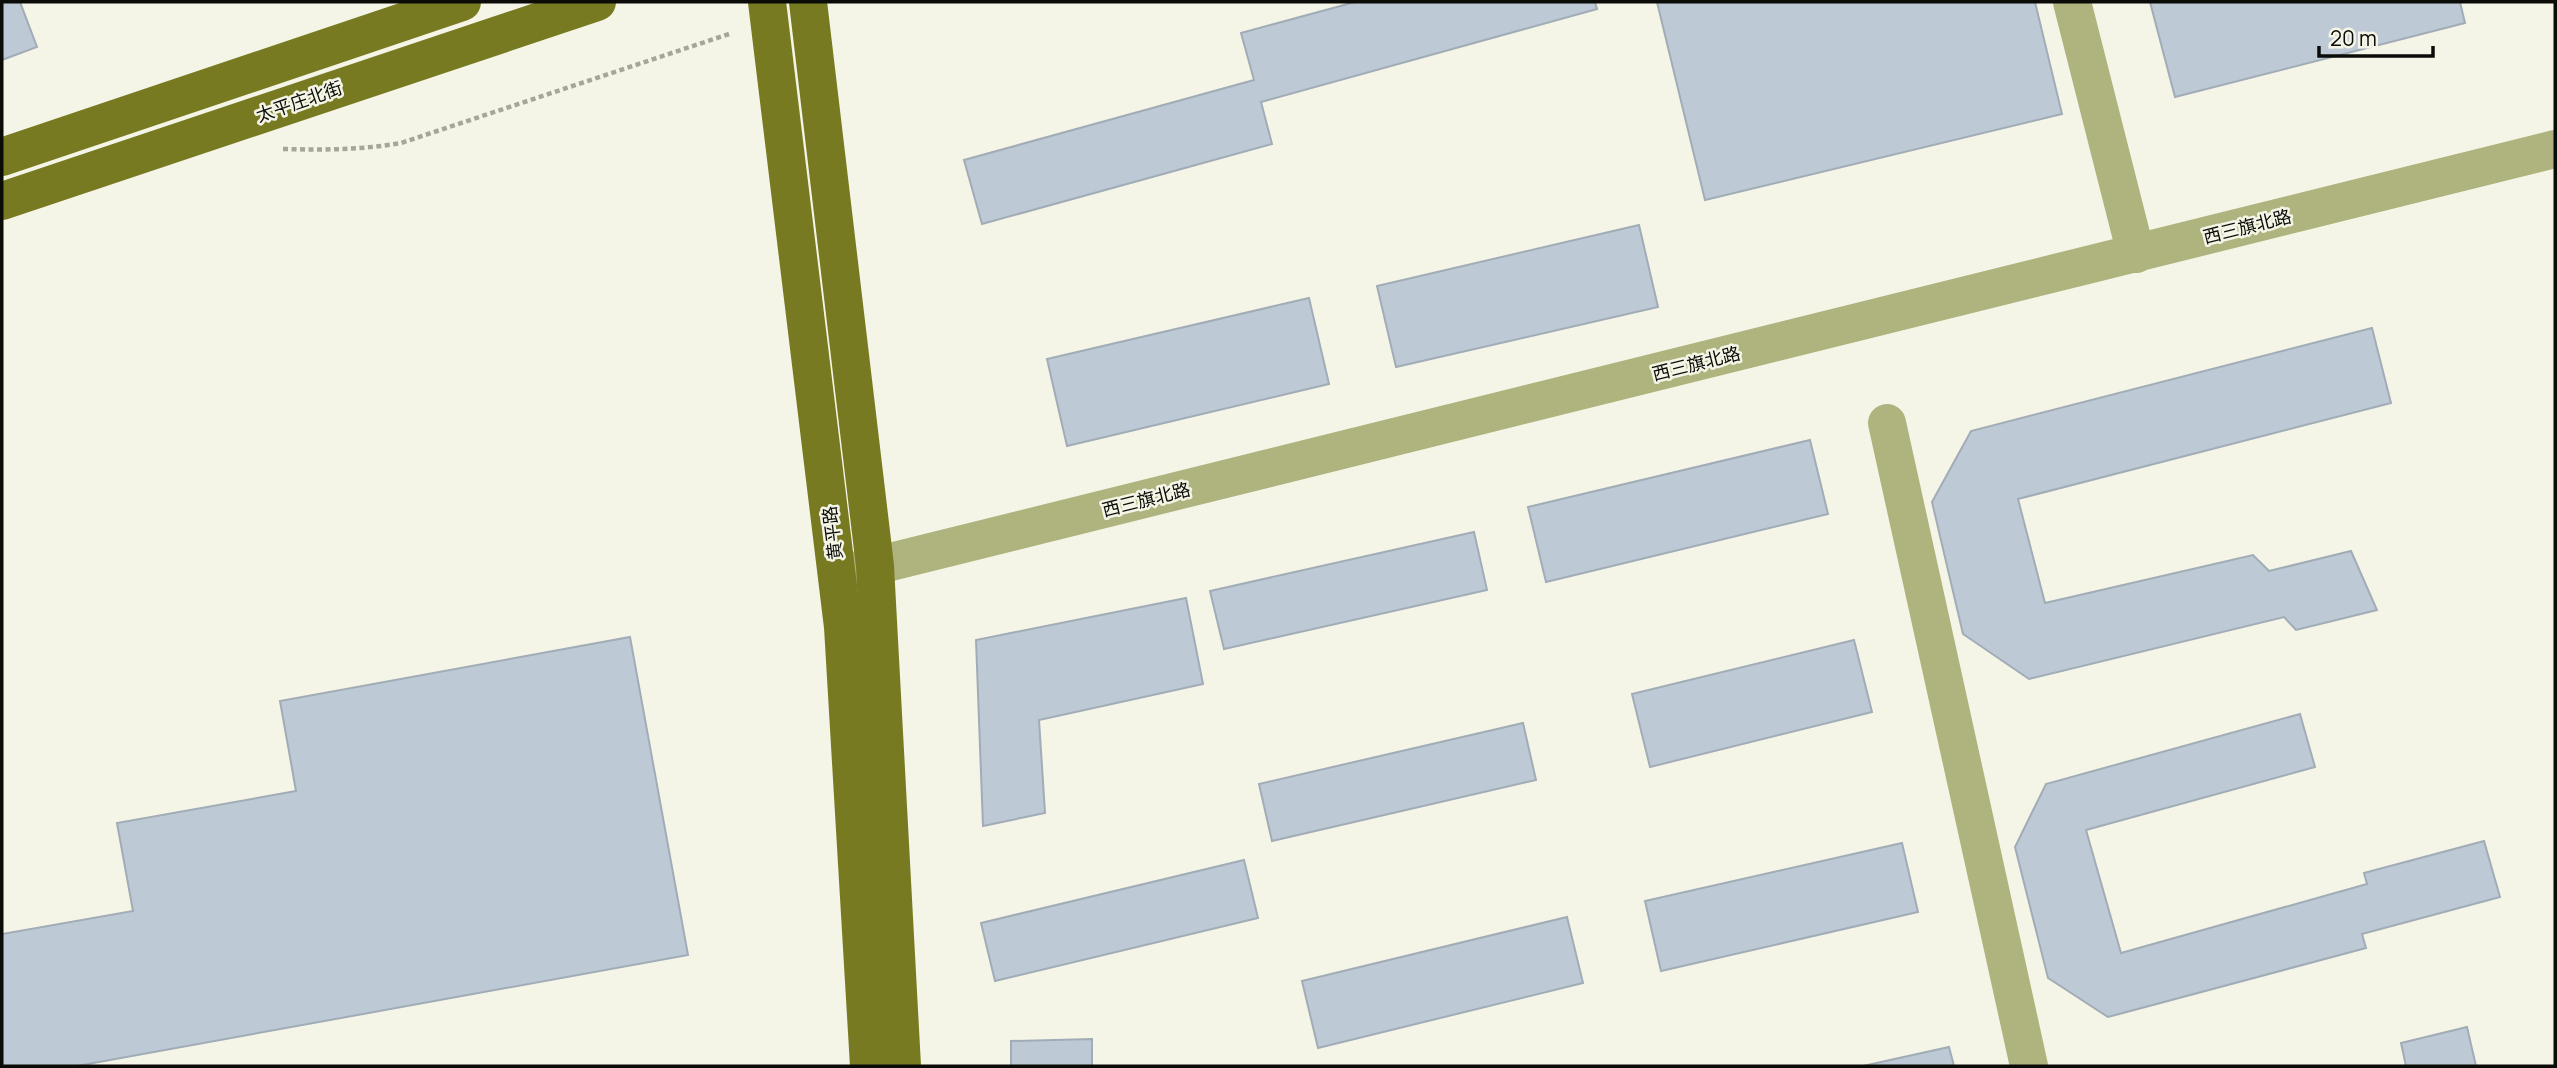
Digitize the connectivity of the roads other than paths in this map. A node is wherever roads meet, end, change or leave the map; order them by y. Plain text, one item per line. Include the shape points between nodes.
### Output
1 (462, 2) edge
2 (597, 2) edge
3 (767, 2) edge
4 (808, 2) edge
5 (2072, 2) edge
6 (2555, 149) edge
7 (2, 157) edge
8 (2, 201) edge
9 (2136, 254) junction
10 (1887, 423) dead end
11 (875, 566) junction
12 (837, 575) junction
13 (869, 1066) edge
14 (902, 1066) edge
15 (2029, 1066) edge

1 - 7 main road
2 - 8 main road, 太平庄北街
3 - 12 main road, 黄平路
4 - 11 main road
5 - 9 street
6 - 9 street, 西三旗北路
9 - 11 street, 西三旗北路
10 - 15 street
11 - 12 street, 西三旗北路
11 - 14 main road
12 - 13 main road, 黄平路

